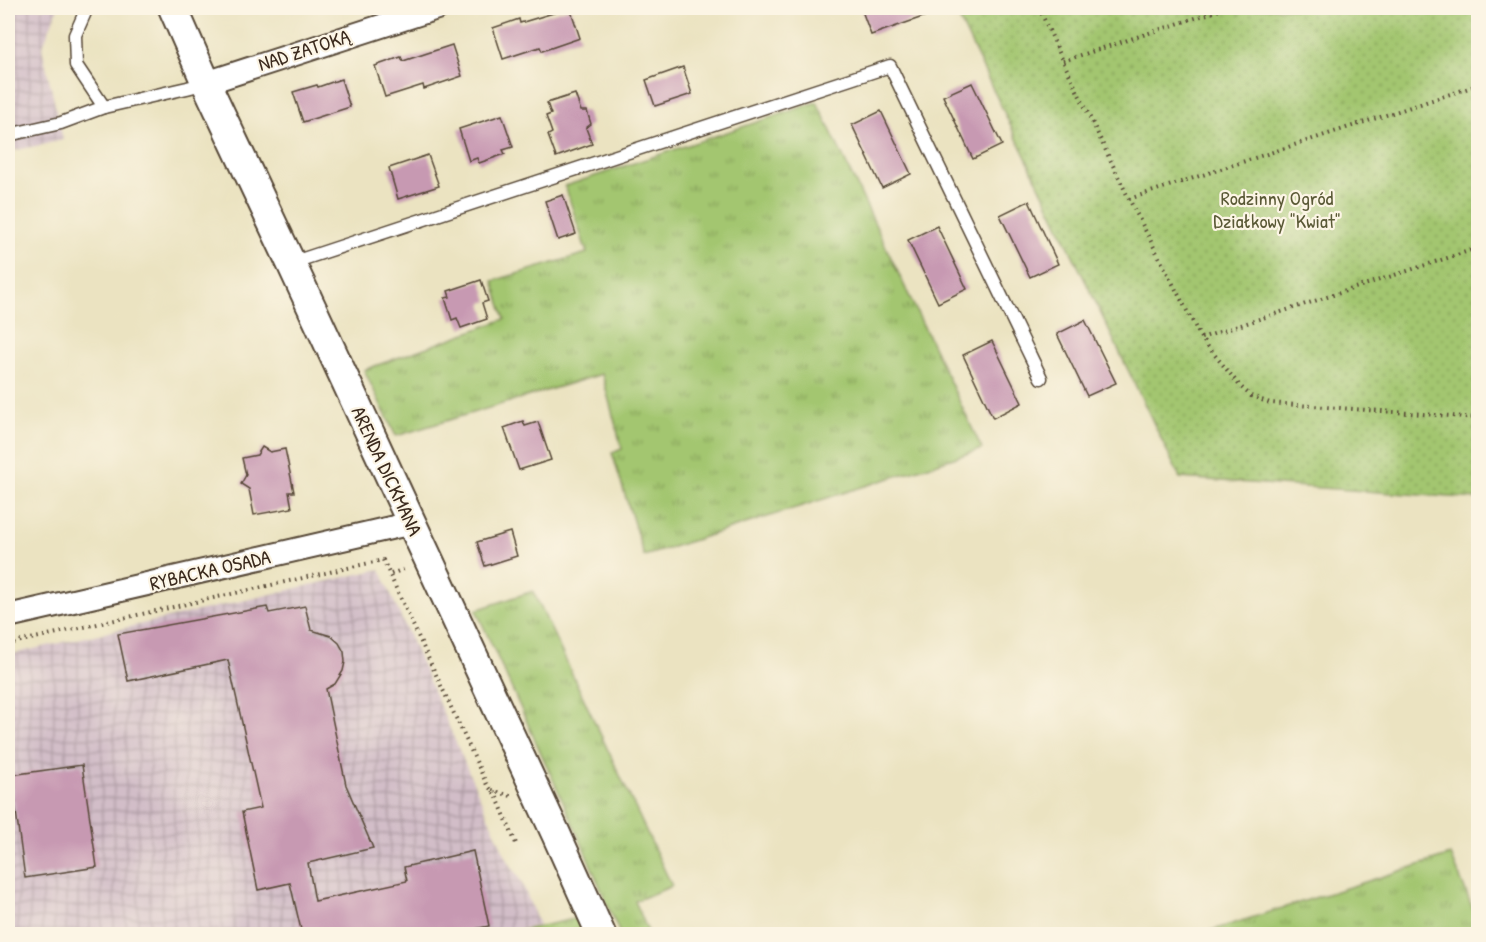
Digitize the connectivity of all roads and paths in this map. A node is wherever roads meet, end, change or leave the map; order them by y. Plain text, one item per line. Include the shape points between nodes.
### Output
1 (87, 8) edge
2 (173, 8) edge
3 (436, 8) edge
4 (1039, 8) edge
5 (1226, 8) edge
6 (1063, 61) junction
7 (206, 83) junction
8 (1479, 85) edge
9 (104, 106) junction
10 (8, 135) edge
11 (1130, 199) junction
12 (1479, 248) edge
13 (291, 263) junction
14 (1201, 338) junction
15 (1041, 378) dead end
16 (1479, 416) edge
17 (412, 523) junction
18 (405, 568) dead end
19 (391, 574) junction
20 (8, 616) edge
21 (8, 644) edge
22 (517, 846) dead end
23 (602, 934) edge

1 - 9 lane via 75,35 76,65
2 - 7 street, ARENDA DICKMANA
3 - 7 street, NAD ZATOKĄ
4 - 6 path
5 - 6 path
6 - 11 path
7 - 9 lane
7 - 13 street, ARENDA DICKMANA
8 - 11 path
9 - 10 lane via 61,123
11 - 14 path
12 - 14 path
13 - 15 lane via 890,66
13 - 17 street, ARENDA DICKMANA
14 - 16 path via 1240,386 1251,396 1270,402
17 - 20 street, RYBACKA OSADA
17 - 23 street, ARENDA DICKMANA
18 - 19 path
19 - 21 path via 383,560
19 - 22 path

